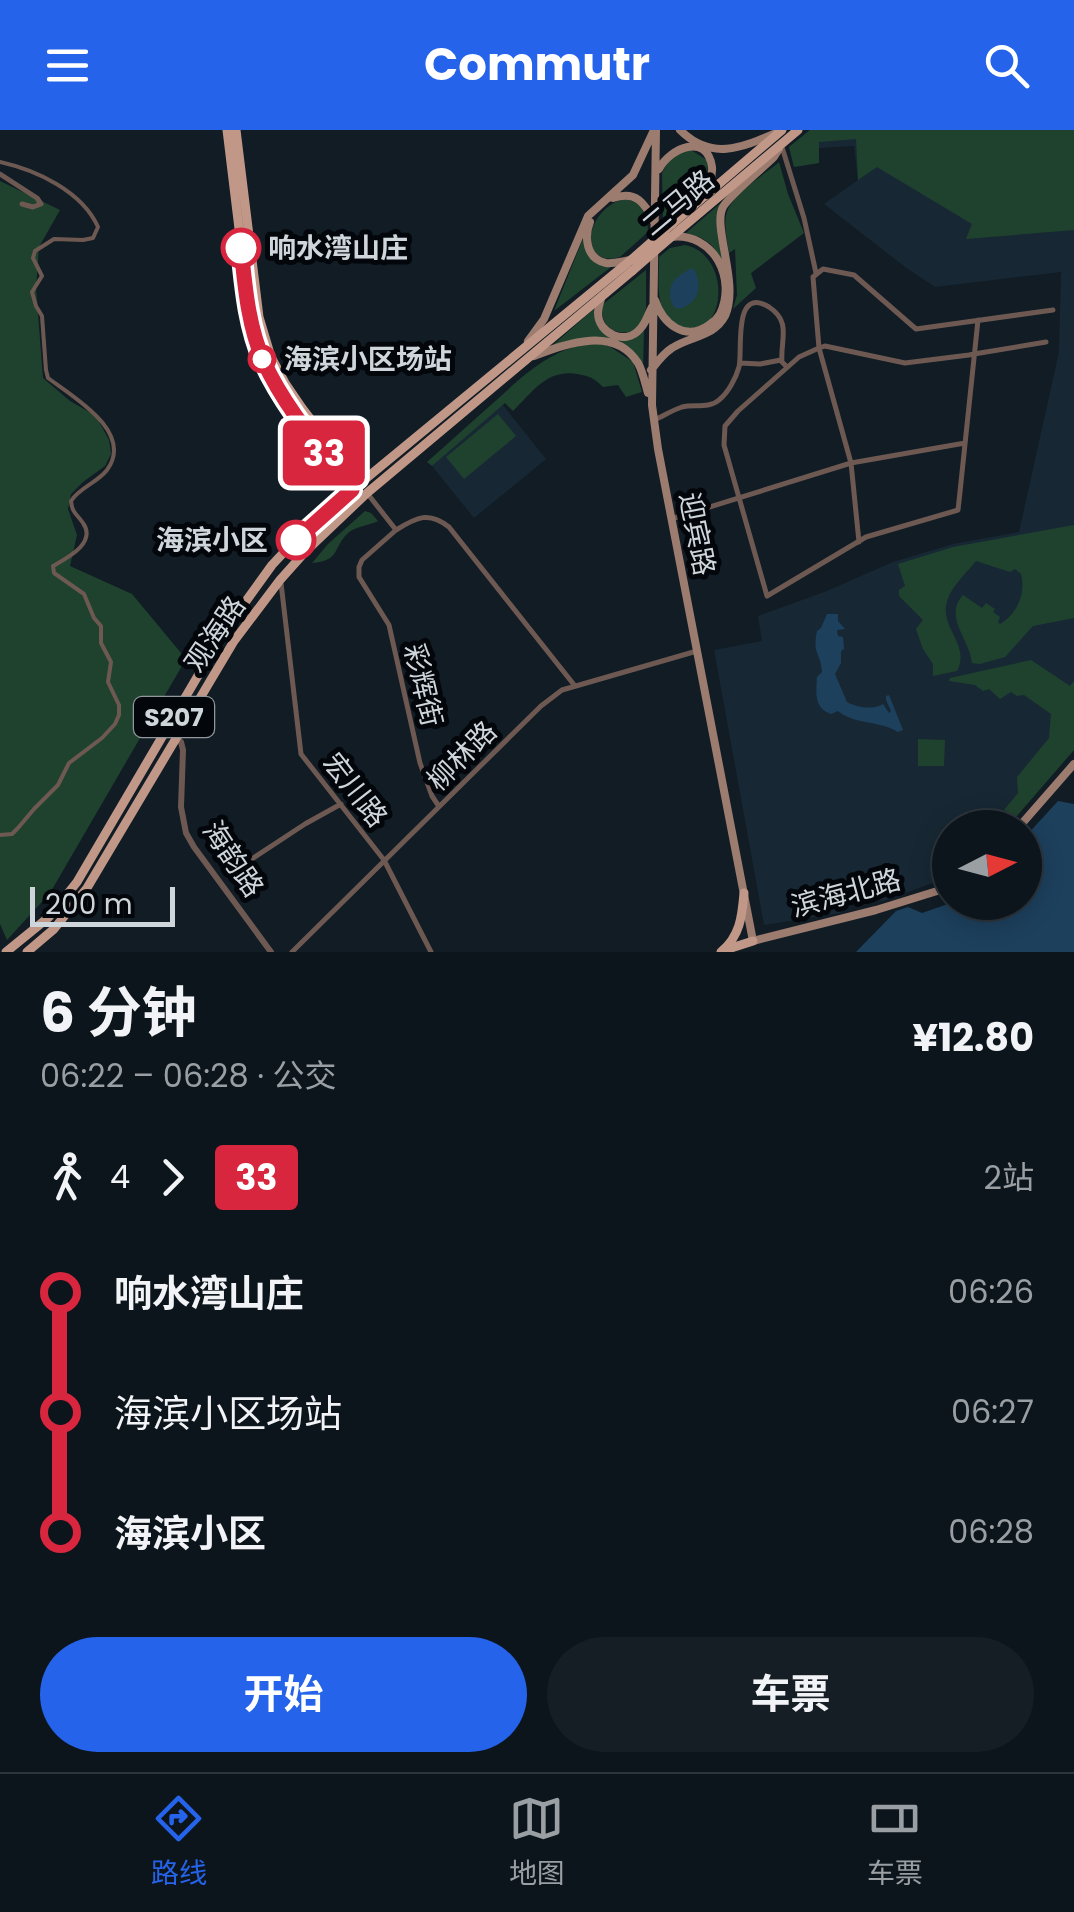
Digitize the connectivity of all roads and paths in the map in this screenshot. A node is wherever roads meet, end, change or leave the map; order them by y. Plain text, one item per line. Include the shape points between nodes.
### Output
1 (227, 130) edge
2 (236, 130) edge
3 (655, 130) edge
4 (680, 130) edge
5 (781, 130) edge
6 (798, 130) edge
7 (782, 144) junction
8 (0, 162) edge
9 (656, 173) junction
10 (0, 174) edge
11 (702, 199) junction
12 (22, 204) dead end
13 (656, 226) junction
14 (671, 238) junction
15 (631, 266) junction
16 (816, 273) junction
17 (653, 291) junction
18 (602, 296) junction
19 (654, 303) junction
20 (1053, 310) dead end
21 (978, 320) junction
22 (1046, 342) dead end
23 (818, 348) junction
24 (525, 354) junction
25 (974, 354) junction
26 (782, 360) junction
27 (740, 363) junction
28 (787, 367) junction
29 (651, 370) junction
30 (652, 404) junction
31 (654, 420) junction
32 (966, 443) junction
33 (850, 462) junction
34 (356, 487) junction
35 (364, 496) junction
36 (740, 498) junction
37 (672, 519) junction
38 (396, 530) junction
39 (859, 542) junction
40 (280, 580) junction
41 (697, 651) junction
42 (574, 686) junction
43 (166, 729) junction
44 (176, 737) junction
45 (1074, 764) edge
46 (341, 804) junction
47 (439, 806) junction
48 (1034, 810) edge
49 (0, 836) edge
50 (384, 860) junction
51 (238, 868) dead end
52 (744, 893) junction
53 (932, 893) edge
54 (753, 941) junction
55 (6, 952) edge
56 (27, 952) edge
57 (271, 952) edge
58 (292, 952) edge
59 (431, 952) edge
60 (721, 952) edge

1 - 34 main road via 250,319 263,360 295,413
2 - 34 main road via 259,317 271,357
3 - 9 main road, 迎宾路
3 - 24 main road via 633,175 588,216
4 - 5 main road via 701,145 729,149
5 - 11 main road, 二马路
6 - 7 main road, 二马路
7 - 14 main road, 二马路
7 - 16 street
7 - 29 main road via 721,214 730,291 724,318 707,334 668,350
8 - 49 street via 28,169 79,200 98,227 93,238 54,239 35,252 42,276 32,292 42,316 48,378 99,416 114,450 109,468 71,502 88,534 77,552 53,566 84,594 101,626 119,714 18,828
9 - 11 main road via 676,150 698,148 712,165
9 - 13 main road, 迎宾路
10 - 12 street via 40,204
11 - 15 main road, 二马路, bridge
13 - 15 main road via 645,204 631,196 615,196 598,210 586,236 592,253
13 - 17 main road, 迎宾路
14 - 15 main road, 二马路, bridge
14 - 17 main road via 696,238 718,261 724,282 719,316 704,329 685,332 668,324
15 - 18 main road, 观海路 / S207
15 - 24 main road, S207
16 - 21 street via 854,275 916,329
16 - 23 street
17 - 19 main road, 迎宾路
18 - 19 main road via 599,318 618,337 636,334
18 - 24 main road, 观海路 / S207
19 - 29 main road, 迎宾路
20 - 21 street
21 - 25 street
22 - 25 street
23 - 25 street via 905,363
23 - 28 street
23 - 33 street
24 - 30 main road via 577,341 616,346 640,367
24 - 34 main road, 观海路 / S207
24 - 35 main road, 观海路 / S207
25 - 32 street
26 - 27 street
26 - 27 street via 782,322 754,304 741,319
26 - 28 street
27 - 31 street via 720,400
28 - 36 street via 725,426
29 - 30 main road, 迎宾路
30 - 31 main road, 迎宾路
31 - 37 main road, 迎宾路
32 - 33 street
32 - 39 street via 958,510
33 - 36 street
33 - 39 street
34 - 35 main road
34 - 43 main road, 观海路 / S207 via 272,566
35 - 38 street
35 - 40 main road, 观海路 / S207
36 - 37 street
36 - 39 street via 767,596
37 - 41 main road, 迎宾路
38 - 42 street via 425,516 450,527
38 - 47 street, 彩辉街 via 362,560 359,577 389,625 420,763
40 - 44 main road, 观海路 / S207
40 - 46 street, 宏川路 via 301,754
41 - 42 street, 柳林路
41 - 52 main road, 迎宾路
42 - 47 street, 柳林路 via 540,706
43 - 44 street
43 - 55 main road, 观海路 / S207 via 77,882 49,918
44 - 56 main road, 观海路 / S207 via 87,888
44 - 57 street, 海韵路 via 183,750 182,818 189,840
45 - 48 main road
46 - 50 street, 宏川路
46 - 51 street
47 - 50 street, 柳林路
50 - 58 street, 柳林路
50 - 59 street, 宏川路
52 - 54 main road, 迎宾路
52 - 60 main road via 738,930
53 - 54 main road, 滨海北路
54 - 60 main road

